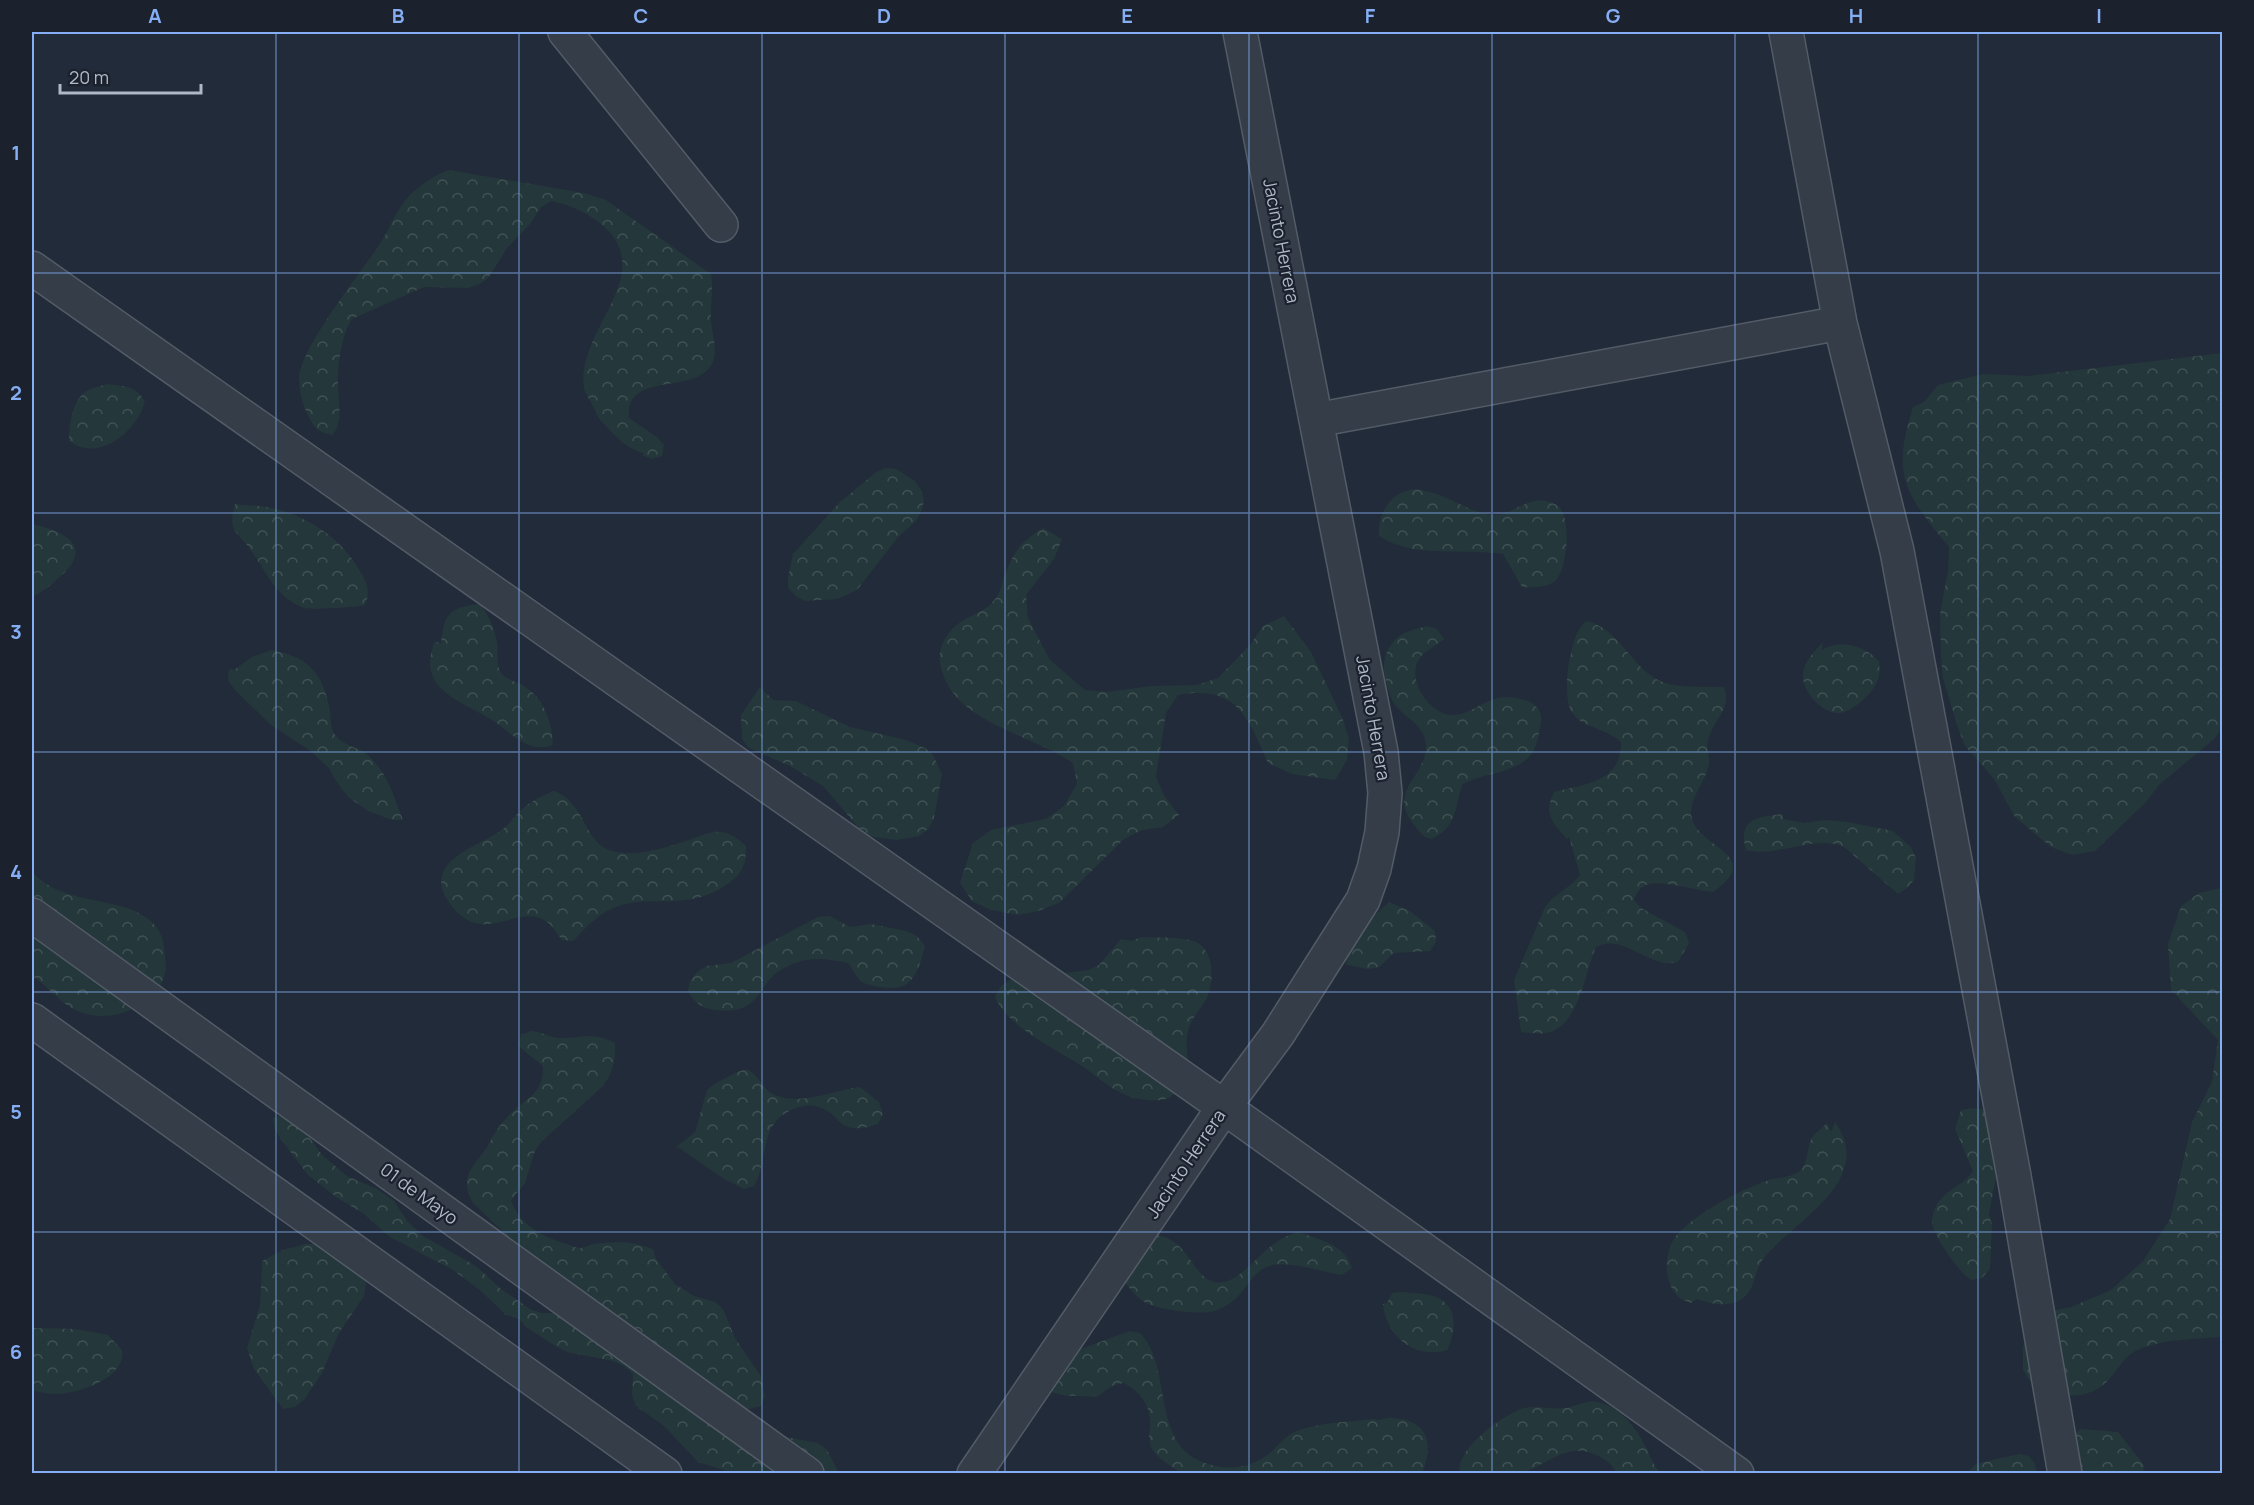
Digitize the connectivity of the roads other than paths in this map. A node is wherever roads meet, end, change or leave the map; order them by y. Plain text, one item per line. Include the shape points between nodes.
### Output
1 (565, 32) edge
2 (1240, 32) edge
3 (1786, 32) edge
4 (721, 225) dead end
5 (32, 268) edge
6 (1840, 323) junction
7 (1316, 420) junction
8 (32, 915) edge
9 (32, 1020) edge
10 (1224, 1107) junction
11 (665, 1473) edge
12 (807, 1473) edge
13 (974, 1473) edge
14 (1737, 1473) edge
15 (2066, 1473) edge

1 - 4 street
2 - 7 street, Jacinto Herrera
3 - 6 street
5 - 10 street
6 - 7 street
6 - 15 street via 1897,551
7 - 10 street, Jacinto Herrera via 1381,752 1385,793 1382,832 1363,900 1278,1034
8 - 12 street, 01 de Mayo
9 - 11 street
10 - 13 street, Jacinto Herrera
10 - 14 street

